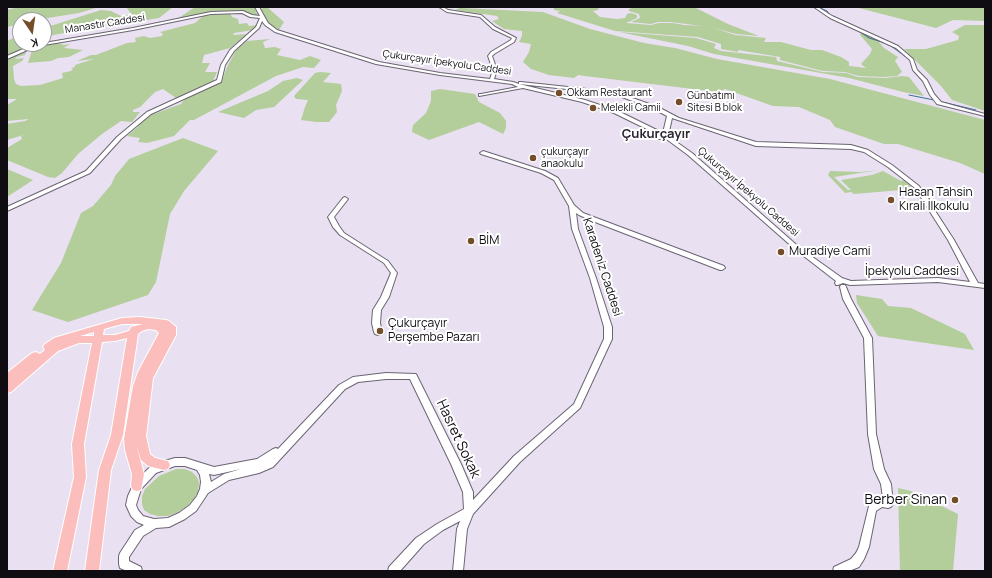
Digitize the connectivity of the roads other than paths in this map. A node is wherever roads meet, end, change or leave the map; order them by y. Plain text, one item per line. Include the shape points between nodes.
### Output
1 (257, 7) edge
2 (441, 7) edge
3 (816, 7) edge
4 (262, 17) junction
5 (52, 43) edge
6 (20, 52) edge
7 (7, 58) edge
8 (492, 79) junction
9 (513, 83) junction
10 (523, 87) junction
11 (481, 95) dead end
12 (670, 115) junction
13 (985, 116) edge
14 (663, 137) junction
15 (483, 153) dead end
16 (345, 199) dead end
17 (572, 206) junction
18 (7, 209) edge
19 (722, 268) dead end
20 (844, 283) junction
21 (975, 284) junction
22 (985, 286) edge
23 (135, 320) junction
24 (100, 327) junction
25 (378, 332) dead end
26 (133, 333) junction
27 (98, 340) junction
28 (7, 379) edge
29 (7, 389) edge
30 (291, 442) junction
31 (164, 465) junction
32 (201, 468) junction
33 (137, 486) junction
34 (205, 490) junction
35 (469, 511) junction
36 (140, 519) junction
37 (154, 524) junction
38 (139, 533) junction
39 (60, 571) edge
40 (92, 571) edge
41 (137, 571) edge
42 (393, 571) edge
43 (458, 571) edge
44 (838, 571) edge

1 - 4 street, Çukurçayır İpekyolu Caddesi
2 - 8 street via 447,11 481,16 494,28 514,38 490,56 495,70
3 - 13 street via 897,47 912,60 915,70 937,101
4 - 5 street, Manastır Caddesi via 243,12 211,13
4 - 8 street, Çukurçayır İpekyolu Caddesi via 266,24 276,31 378,63 440,74
4 - 18 street via 258,27 232,50 223,65 219,81 149,113 119,138 88,172
6 - 7 street, Manastır Caddesi
8 - 9 street, Çukurçayır İpekyolu Caddesi
9 - 10 street, Çukurçayır İpekyolu Caddesi
9 - 12 street via 615,93 643,102
10 - 11 street
10 - 14 street, Çukurçayır İpekyolu Caddesi via 600,106
12 - 14 street
12 - 21 street via 716,133 756,144 851,147 872,155 917,187
14 - 20 street, Çukurçayır İpekyolu Caddesi via 690,154 798,249
15 - 17 street, Karadeniz Caddesi via 552,176
16 - 25 street via 331,217 336,227 342,234 386,262 394,273 377,310
17 - 19 street via 586,217
17 - 35 street, Karadeniz Caddesi via 575,229 608,327 608,339 577,406 517,459
20 - 21 street, İpekyolu Caddesi via 938,280
20 - 44 street via 847,299 868,338 872,434 879,469 886,484 888,504 881,502 872,509 860,556 855,562
21 - 22 street, İpekyolu Caddesi
23 - 24 main road
23 - 26 main road
23 - 31 main road via 166,323 171,328 171,335 148,378 140,436 145,457
24 - 27 main road
24 - 28 main road via 57,340
26 - 27 main road
26 - 33 main road via 148,326 159,327 164,332 138,386 130,439 138,474
26 - 40 main road via 117,435 105,470
27 - 29 main road via 78,340 54,348
27 - 39 main road via 78,444 80,477
30 - 32 street via 259,462 214,471
30 - 34 street via 270,464 227,477
30 - 35 street, Hasret Sokak via 342,387 356,379 413,376 468,492
31 - 32 street via 185,462
31 - 33 street via 144,478
32 - 34 street via 205,474
33 - 36 street via 131,505
34 - 37 street via 193,508 182,516 169,522
35 - 42 street, Karadeniz Caddesi via 420,541
35 - 43 street, Hasret Sokak via 462,529
36 - 37 street
36 - 38 street
37 - 38 street
38 - 41 street via 124,556 124,564

